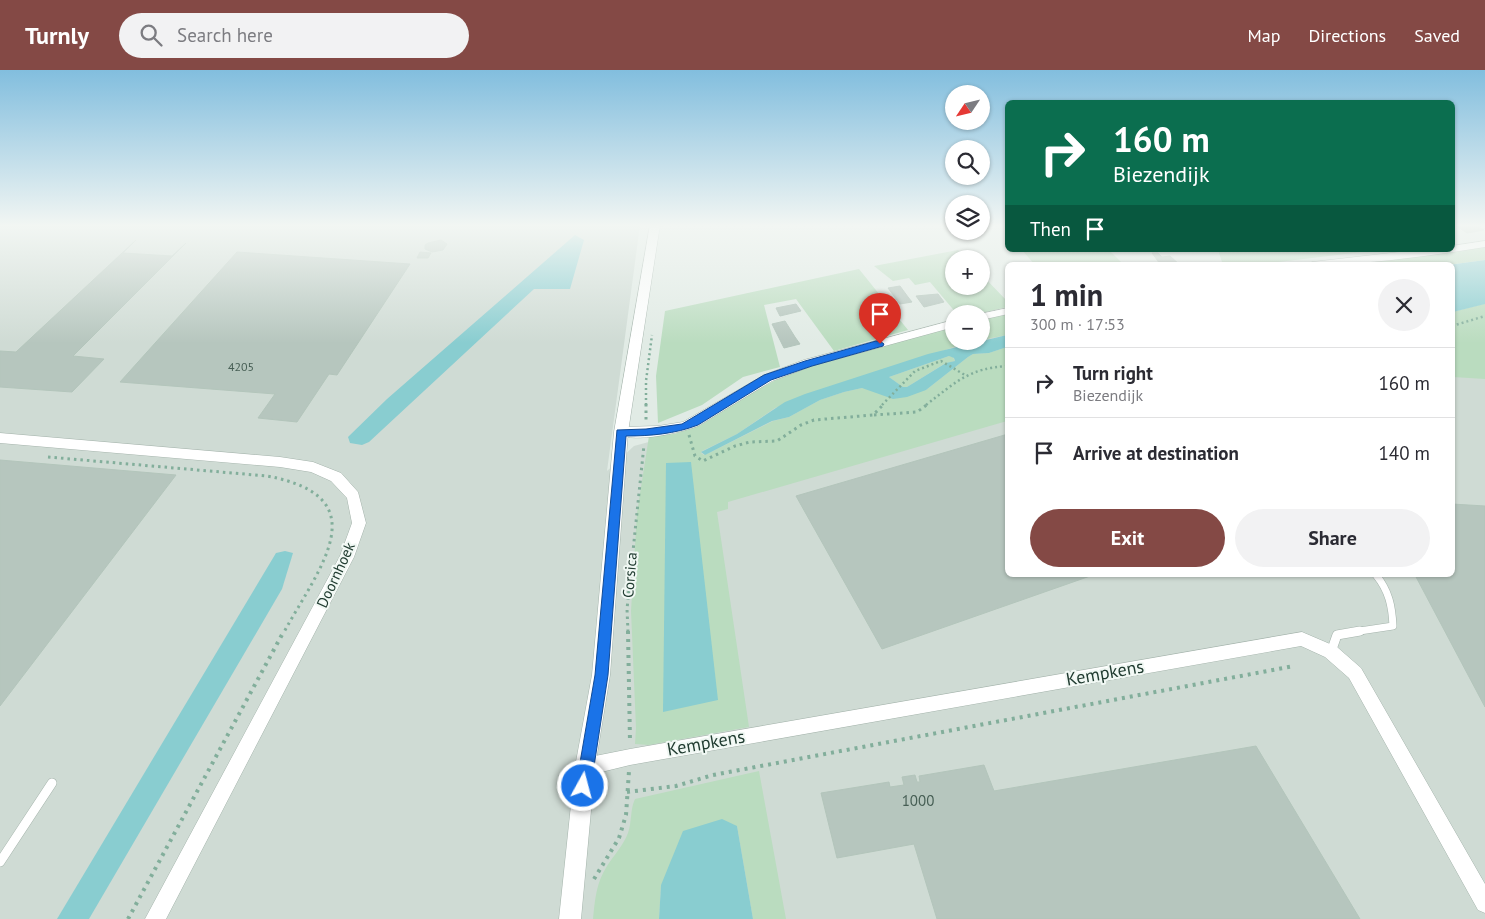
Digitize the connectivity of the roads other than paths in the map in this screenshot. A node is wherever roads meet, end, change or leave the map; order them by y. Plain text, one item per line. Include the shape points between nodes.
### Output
1 (648, 265) edge
2 (1005, 313) edge
3 (990, 315) edge
4 (945, 325) edge
5 (621, 432) junction
6 (0, 438) edge
7 (1378, 577) edge
8 (1331, 652) junction
9 (585, 768) junction
10 (52, 783) dead end
11 (0, 862) edge
12 (1485, 903) edge
13 (156, 919) edge
14 (570, 919) edge

1 - 5 street, Corsica
2 - 3 street
4 - 5 street via 808,363 768,378 694,423 676,429
5 - 9 street, Corsica via 601,675
6 - 13 street, Doornhoek via 312,467 336,478 353,496 359,523 347,557
7 - 8 lane via 1386,587 1392,606 1393,626 1337,635
8 - 9 street, Kempkens via 1302,639 630,757
8 - 12 street, Kempkens via 1355,674
9 - 14 street, Corsica
10 - 11 lane

